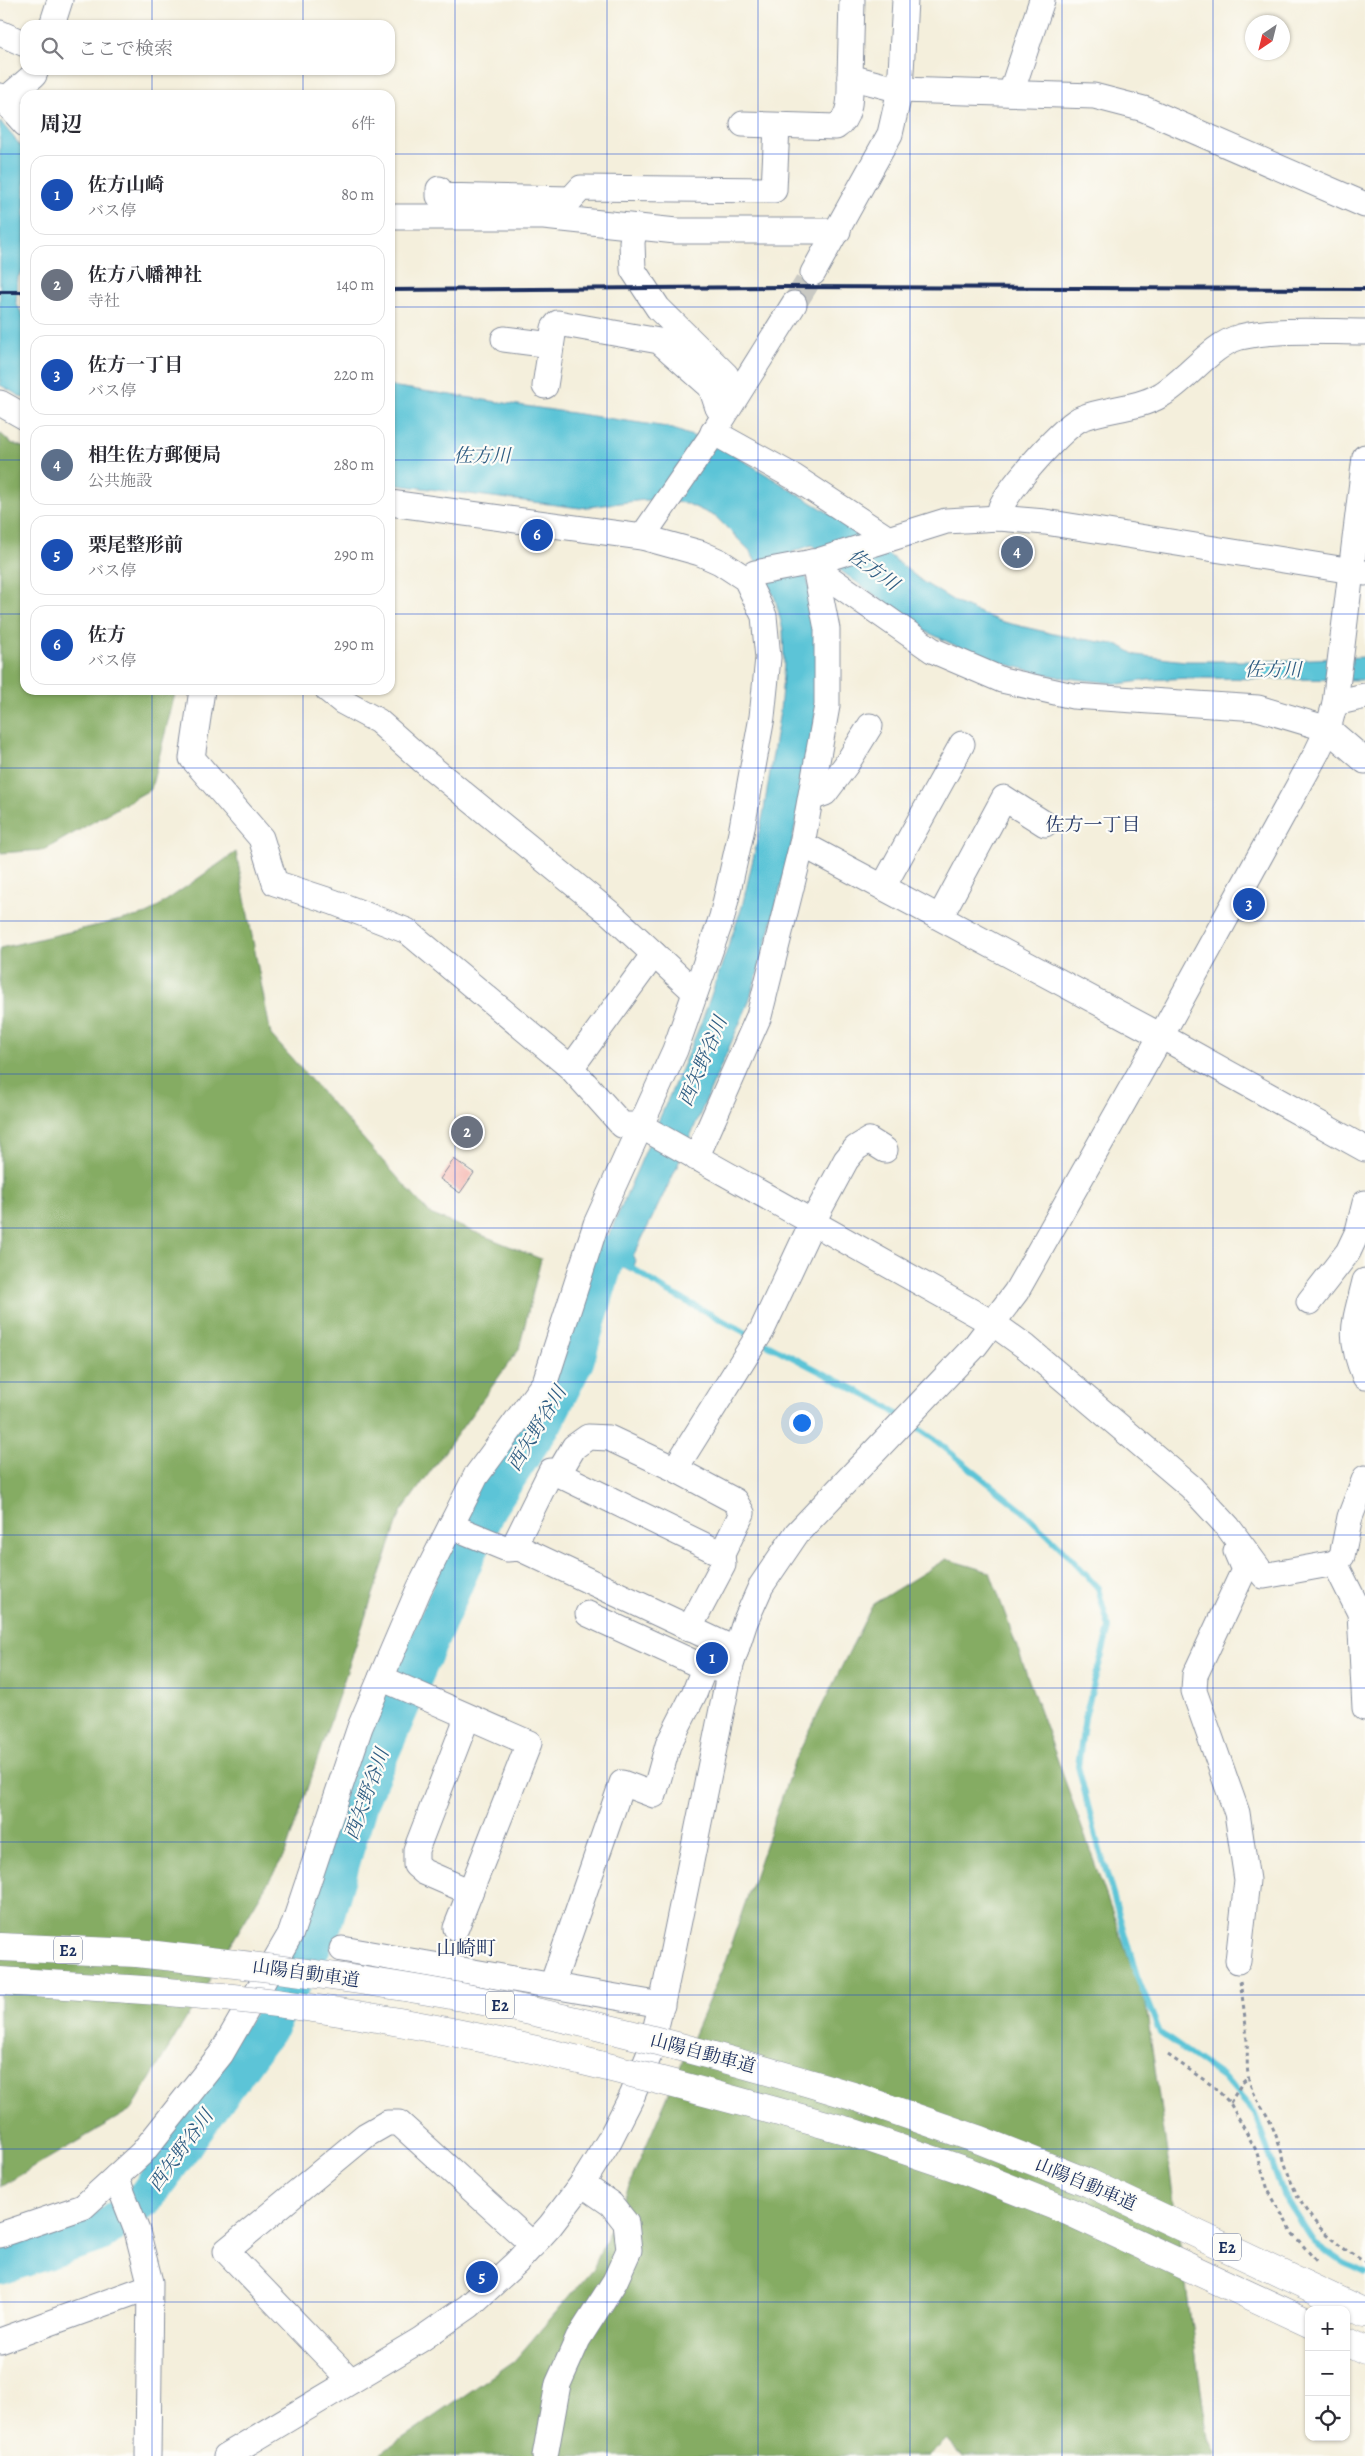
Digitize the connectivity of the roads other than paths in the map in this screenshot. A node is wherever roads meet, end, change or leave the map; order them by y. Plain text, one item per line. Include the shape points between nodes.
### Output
1 (60, 0) edge
2 (852, 0) edge
3 (905, 0) edge
4 (1042, 0) edge
5 (54, 20) edge
6 (0, 33) edge
7 (20, 42) edge
8 (34, 75) edge
9 (850, 77) junction
10 (900, 90) junction
11 (1011, 93) junction
12 (2, 98) edge
13 (20, 118) edge
14 (743, 124) dead end
15 (777, 126) junction
16 (438, 189) dead end
17 (1365, 205) edge
18 (395, 217) edge
19 (635, 227) junction
20 (838, 230) junction
21 (813, 273) tunnel mouth
22 (794, 304) tunnel mouth
23 (1365, 332) edge
24 (504, 339) dead end
25 (551, 345) junction
26 (545, 386) dead end
27 (0, 402) edge
28 (20, 414) edge
29 (715, 424) junction
30 (1365, 457) edge
31 (395, 504) edge
32 (999, 518) junction
33 (646, 531) junction
34 (885, 539) junction
35 (813, 564) junction
36 (1358, 572) edge
37 (750, 576) junction
38 (201, 695) edge
39 (334, 695) edge
40 (1365, 696) edge
41 (1335, 699) junction
42 (870, 726) dead end
43 (1328, 729) junction
44 (962, 744) dead end
45 (1365, 761) edge
46 (811, 798) junction
47 (1046, 824) dead end
48 (802, 844) junction
49 (883, 886) junction
50 (940, 917) junction
51 (654, 954) junction
52 (696, 992) junction
53 (1161, 1036) junction
54 (570, 1068) junction
55 (639, 1125) junction
56 (1365, 1149) edge
57 (885, 1150) dead end
58 (696, 1158) junction
59 (1365, 1203) edge
60 (812, 1223) junction
61 (1362, 1237) edge
62 (1365, 1280) edge
63 (1309, 1302) dead end
64 (994, 1324) junction
65 (1365, 1377) edge
66 (681, 1460) junction
67 (558, 1474) junction
68 (1365, 1478) edge
69 (455, 1528) junction
70 (1240, 1544) junction
71 (513, 1548) junction
72 (722, 1554) junction
73 (1335, 1563) junction
74 (588, 1614) dead end
75 (689, 1629) junction
76 (733, 1661) junction
77 (705, 1666) junction
78 (387, 1680) junction
79 (1365, 1708) edge
80 (467, 1718) junction
81 (470, 1892) junction
82 (456, 1928) dead end
83 (0, 1947) edge
84 (342, 1949) dead end
85 (1238, 1961) road end
86 (0, 1980) edge
87 (552, 1985) junction
88 (662, 2004) junction
89 (116, 2176) junction
90 (582, 2184) junction
91 (0, 2235) edge
92 (533, 2245) junction
93 (149, 2288) junction
94 (1365, 2313) edge
95 (1305, 2321) edge
96 (0, 2341) edge
97 (1350, 2343) edge
98 (1365, 2350) edge
99 (351, 2381) junction
100 (148, 2456) edge
101 (226, 2456) edge
102 (545, 2456) edge

1 - 5 street
2 - 9 street
3 - 10 street
4 - 11 street
6 - 7 street
8 - 12 street
9 - 10 street
9 - 15 street via 849,108 842,123 836,127
10 - 11 street
10 - 20 street via 890,134
11 - 17 street via 1094,96 1144,109
12 - 13 street
14 - 15 street
15 - 16 street via 774,190 582,188 571,199 439,196
18 - 19 street via 544,218
19 - 20 street via 676,231
19 - 29 street via 633,270 658,308 726,375 726,392
20 - 21 street
22 - 29 street
23 - 32 street via 1266,333 1238,337 1216,350 1162,395 1135,406 1080,418 1040,456 1001,506
24 - 25 street
25 - 26 street
25 - 29 street via 558,323 659,341 711,387
27 - 28 street
29 - 33 street
29 - 34 street
30 - 36 street
31 - 33 street
32 - 34 street via 946,521
32 - 36 street via 1045,522
33 - 37 street
34 - 35 street
35 - 37 street
35 - 43 street via 932,650 1002,680 1072,696 1258,708
35 - 46 street via 827,629 827,706
36 - 41 street via 1342,641
37 - 52 street via 764,616 767,636 762,717 722,916
38 - 54 street via 192,758 261,838 275,883 407,930
39 - 51 street via 378,721 612,915
40 - 41 street
41 - 43 street
42 - 46 street via 825,793
43 - 45 street
43 - 53 street
44 - 49 street
46 - 48 street
47 - 50 street via 1004,798
48 - 49 street
48 - 58 street via 760,1016
49 - 50 street
50 - 53 street
51 - 52 street
51 - 54 street
52 - 55 street via 675,1050
53 - 56 street
53 - 64 street via 1030,1268
54 - 55 street via 622,1125
55 - 58 street
55 - 69 street via 596,1224 545,1382 476,1476
57 - 60 street via 869,1140 856,1148 846,1160
58 - 60 street
59 - 61 street
60 - 64 street
60 - 66 street via 757,1338
61 - 63 street
62 - 65 street via 1353,1332 1356,1356
64 - 70 street via 1026,1347 1191,1486
64 - 76 street via 812,1516 779,1556 753,1602
66 - 67 street via 608,1438 588,1436 574,1447
66 - 72 street via 735,1501 742,1513
67 - 71 street via 552,1471
67 - 72 street
68 - 73 street via 1350,1517 1342,1556
69 - 71 street via 507,1549
69 - 78 street via 419,1589
70 - 73 street via 1264,1576
70 - 85 street via 1236,1551 1244,1570 1195,1675 1194,1691 1237,1813 1247,1880
71 - 75 street via 519,1548
72 - 75 street via 723,1565
73 - 79 street via 1360,1613
74 - 77 street
75 - 76 street
76 - 77 street
76 - 88 street
77 - 87 street via 668,1745 654,1794 622,1783
78 - 80 street
78 - 89 street via 360,1727 291,1933 221,2054 142,2152
80 - 81 street via 416,1850 416,1866
80 - 81 street via 529,1743
81 - 82 street
83 - 94 highway, 山陽自動車道 / E2, bridge via 137,1953 314,1973 525,2010 713,2054 856,2097 980,2140 1089,2183
84 - 87 street
86 - 95 highway, 山陽自動車道 / E2, bridge via 299,2006 516,2046 692,2088 848,2131 969,2172 1070,2212
87 - 88 street
88 - 90 street via 649,2055 632,2096
89 - 91 street via 83,2207
89 - 93 street via 137,2231
90 - 92 street
90 - 102 street via 611,2204 626,2224 629,2250 615,2281 578,2339 558,2384
92 - 99 street via 469,2306
92 - 99 street via 399,2123 387,2123 366,2135 226,2251
93 - 96 street
93 - 100 street
97 - 98 highway
99 - 101 street

